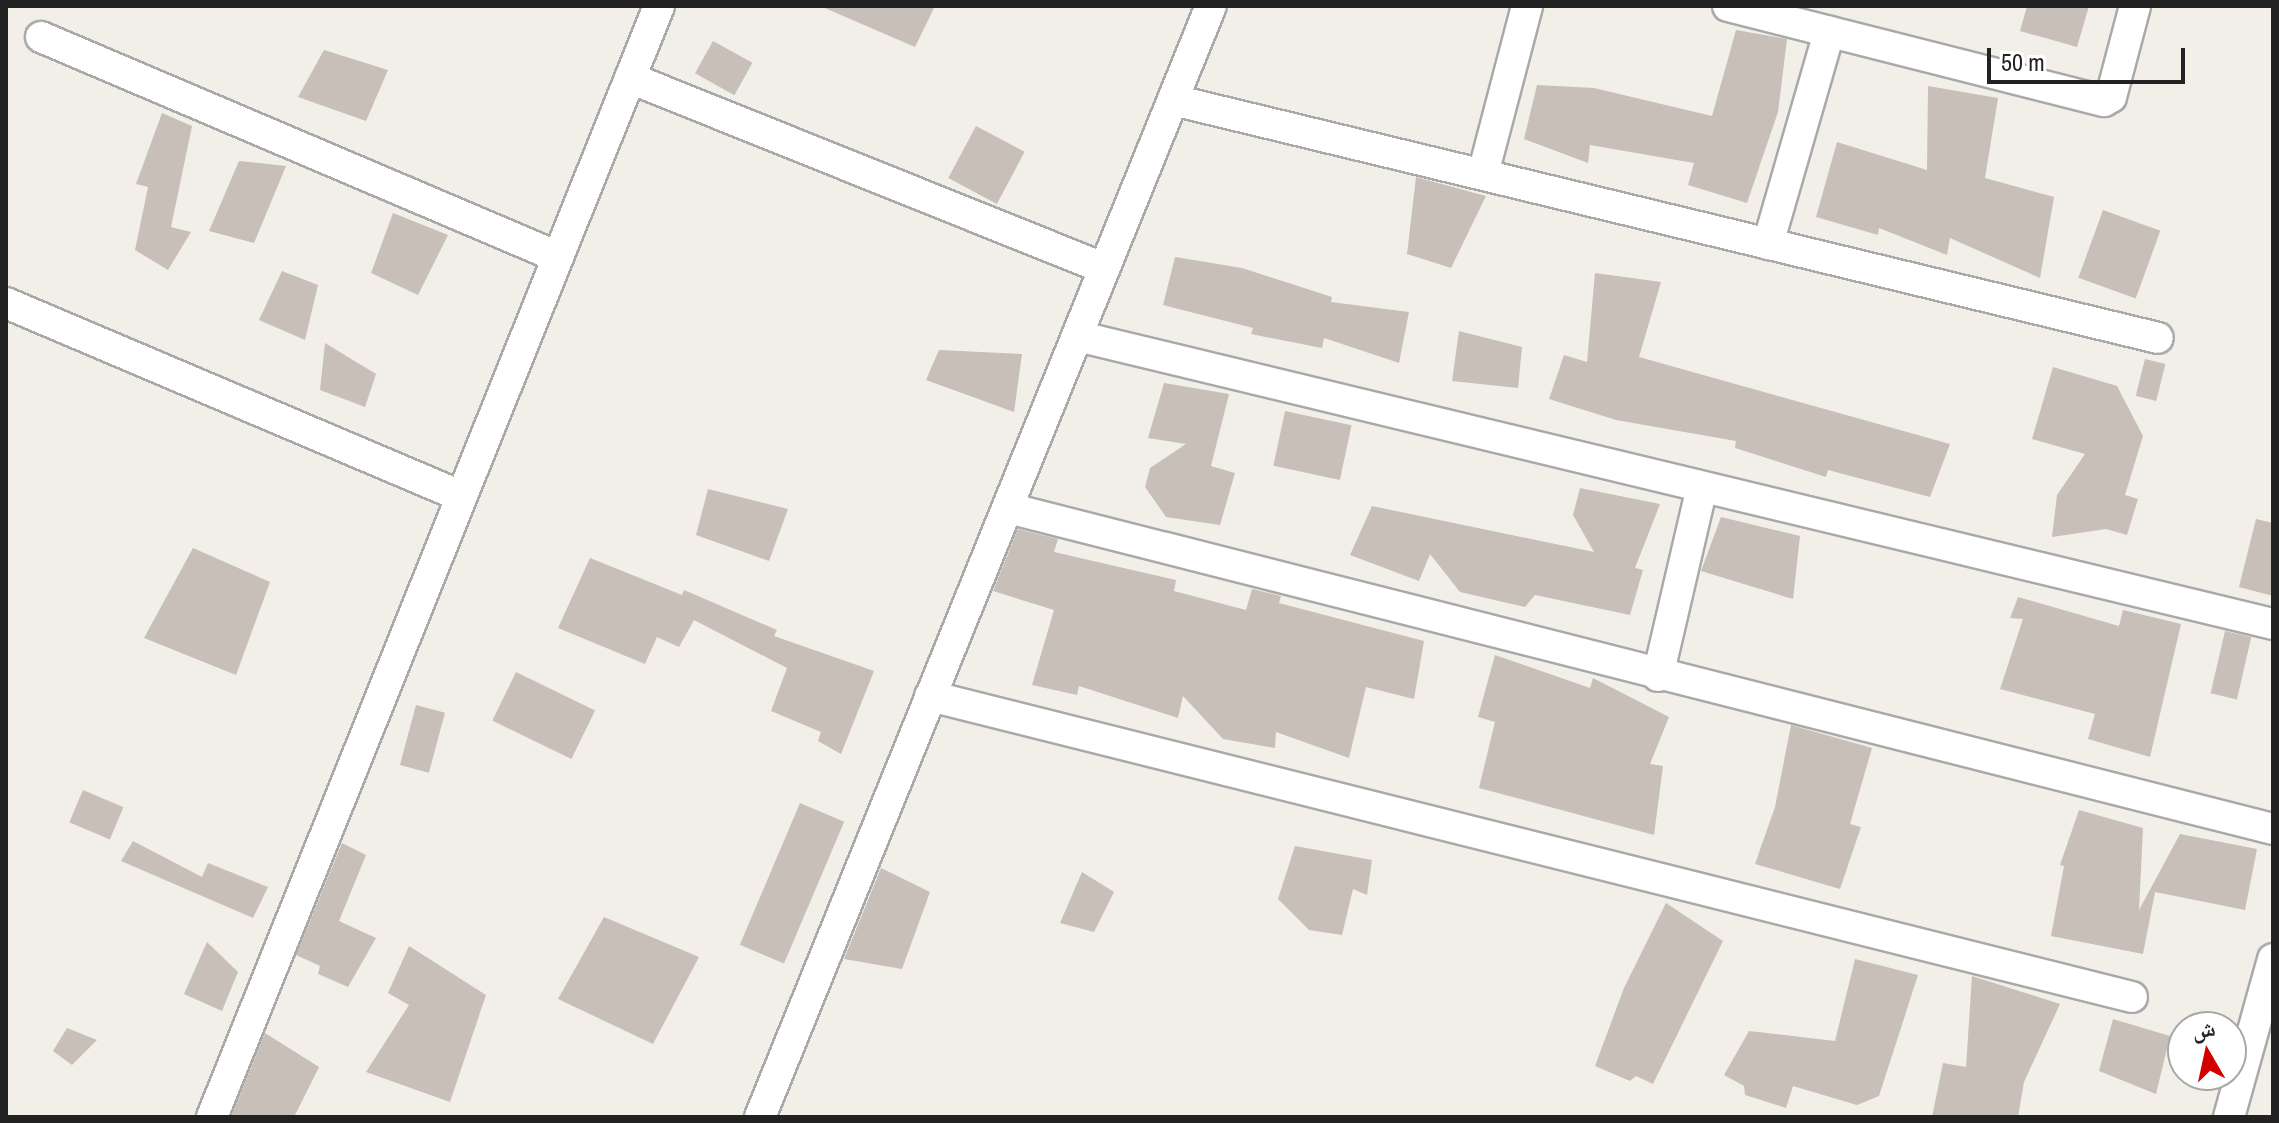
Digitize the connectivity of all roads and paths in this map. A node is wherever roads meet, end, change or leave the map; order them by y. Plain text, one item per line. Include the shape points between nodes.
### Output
1 (659, 6) edge
2 (1211, 6) edge
3 (1527, 6) edge
4 (1728, 6) edge
5 (2135, 6) edge
6 (1829, 32) junction
7 (41, 37) dead end
8 (630, 78) junction
9 (1173, 100) junction
10 (1483, 174) junction
11 (1768, 244) junction
12 (558, 257) junction
13 (1103, 268) junction
14 (6, 303) edge
15 (1077, 336) junction
16 (2158, 338) dead end
17 (1702, 487) junction
18 (461, 496) junction
19 (1008, 508) junction
20 (2273, 624) edge
21 (1658, 676) junction
22 (930, 696) junction
23 (2273, 829) edge
24 (2273, 959) edge
25 (2132, 997) dead end
26 (212, 1117) edge
27 (760, 1117) edge
28 (2229, 1117) edge

1 - 8 street
2 - 9 street
3 - 10 street
4 - 6 street
5 - 6 street via 2111,97 2104,101
6 - 11 street
7 - 12 street
8 - 12 street
8 - 13 street
9 - 10 street
9 - 13 street
10 - 11 street
11 - 16 street
12 - 18 street
13 - 15 street
14 - 18 street
15 - 17 street
15 - 19 street
17 - 20 street
17 - 21 street
18 - 26 street
19 - 21 street
19 - 22 street
21 - 23 street
22 - 25 street
22 - 27 street
24 - 28 street

